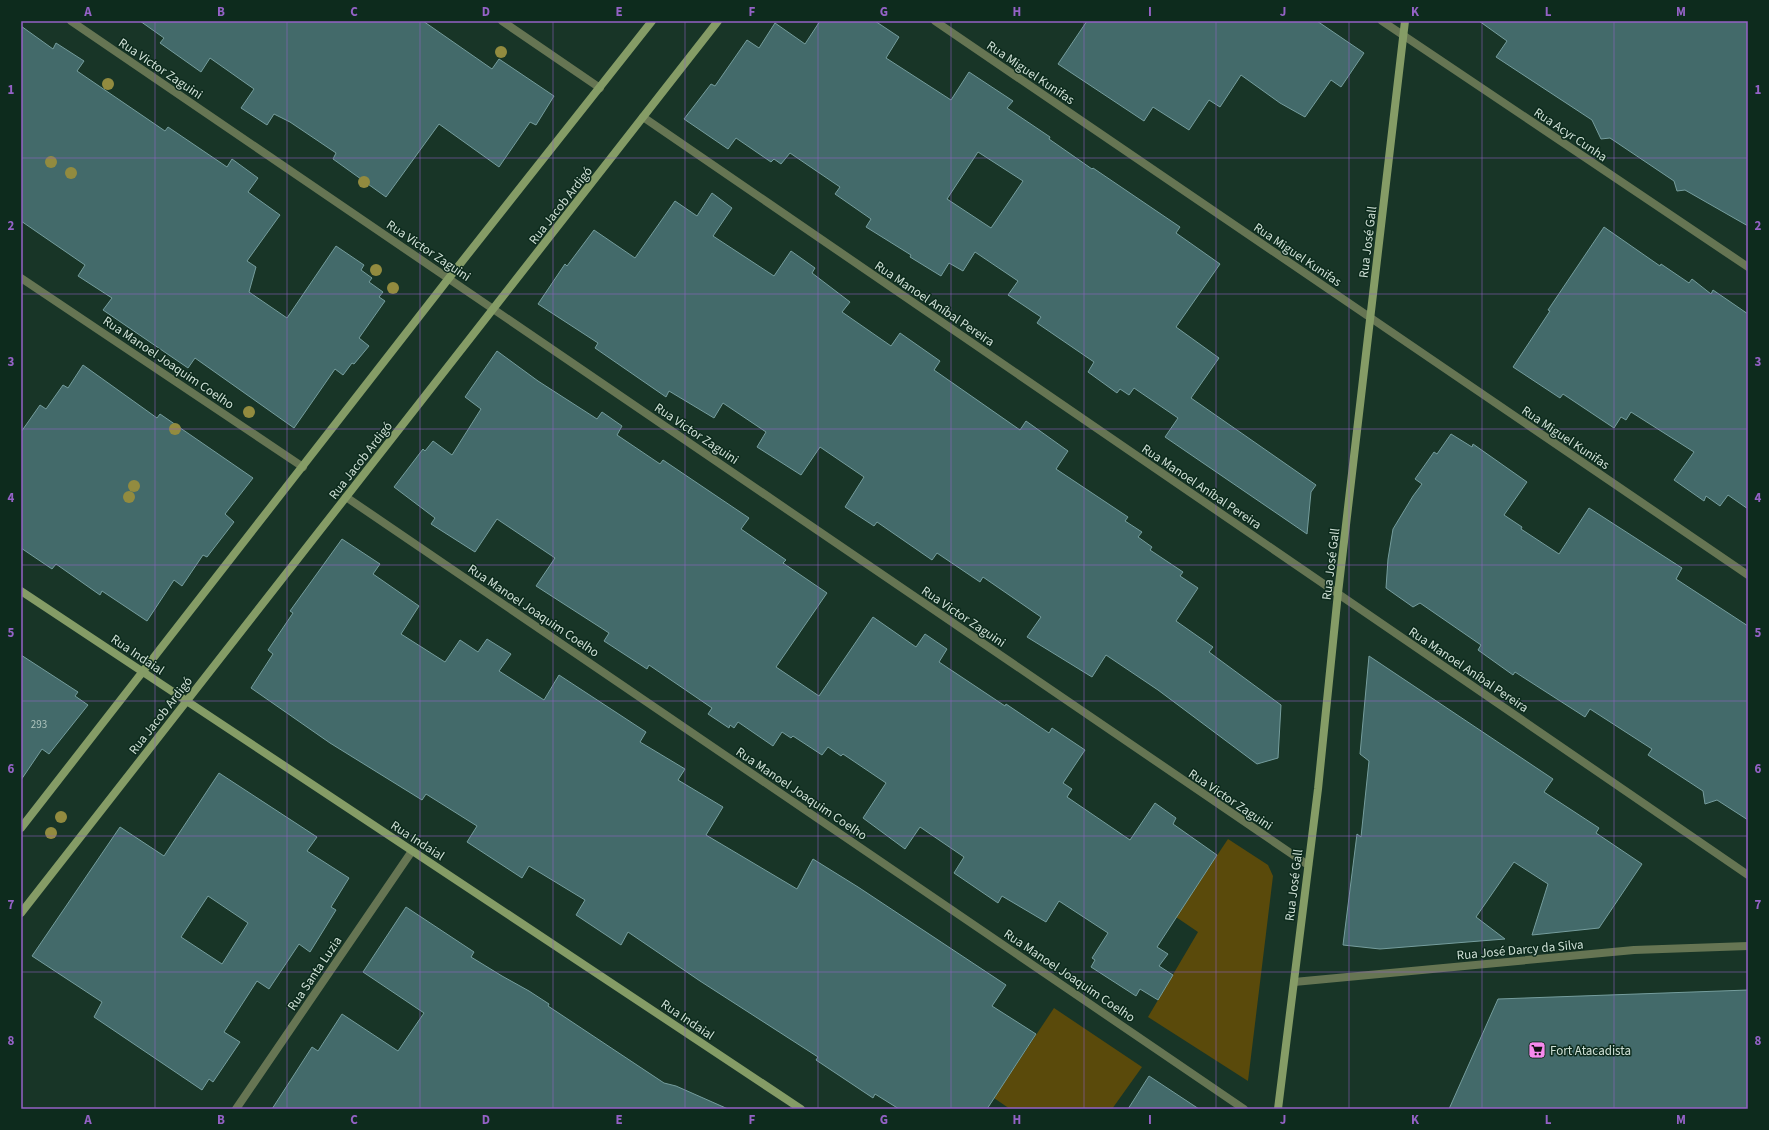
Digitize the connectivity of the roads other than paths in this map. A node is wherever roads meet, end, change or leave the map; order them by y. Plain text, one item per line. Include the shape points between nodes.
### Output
1 (71, 21) edge
2 (502, 21) edge
3 (652, 21) edge
4 (718, 21) edge
5 (935, 21) edge
6 (1382, 21) edge
7 (1405, 21) edge
8 (1403, 36) junction
9 (600, 88) junction
10 (643, 117) junction
11 (1748, 267) edge
12 (21, 278) edge
13 (449, 278) junction
14 (494, 308) junction
15 (1370, 318) junction
16 (303, 467) junction
17 (346, 497) junction
18 (1748, 575) edge
19 (21, 591) edge
20 (1338, 594) junction
21 (143, 672) junction
22 (187, 701) junction
23 (21, 828) edge
24 (412, 851) junction
25 (1308, 865) junction
26 (1748, 875) edge
27 (21, 913) edge
28 (1748, 946) edge
29 (1294, 982) junction
30 (236, 1109) edge
31 (801, 1109) edge
32 (1244, 1109) edge
33 (1278, 1109) edge

1 - 13 street, Rua Victor Zaguini
2 - 9 street
3 - 9 main road
4 - 10 main road, Rua Jacob Ardigó
5 - 15 street, Rua Miguel Kunifas
6 - 8 street, Rua Acyr Cunha
7 - 8 main road, Rua José Gall
8 - 11 street, Rua Acyr Cunha
8 - 15 main road, Rua José Gall
9 - 13 main road
10 - 14 main road, Rua Jacob Ardigó
10 - 20 street, Rua Manoel Aníbal Pereira
12 - 16 street, Rua Manoel Joaquim Coelho
13 - 14 street, Rua Victor Zaguini
13 - 16 main road
14 - 17 main road, Rua Jacob Ardigó
14 - 25 street, Rua Victor Zaguini
15 - 18 street, Rua Miguel Kunifas
15 - 20 main road, Rua José Gall
16 - 21 main road
17 - 22 main road, Rua Jacob Ardigó
17 - 32 street, Rua Manoel Joaquim Coelho
19 - 21 main road, Rua Indaial
20 - 25 main road, Rua José Gall
20 - 26 street, Rua Manoel Aníbal Pereira
21 - 22 main road, Rua Indaial
21 - 23 main road
22 - 24 main road, Rua Indaial
22 - 27 main road, Rua Jacob Ardigó
24 - 30 street, Rua Santa Luzia
24 - 31 main road, Rua Indaial
25 - 29 main road, Rua José Gall
28 - 29 street, Rua José Darcy da Silva via 1634,950
29 - 33 main road, Rua José Gall

